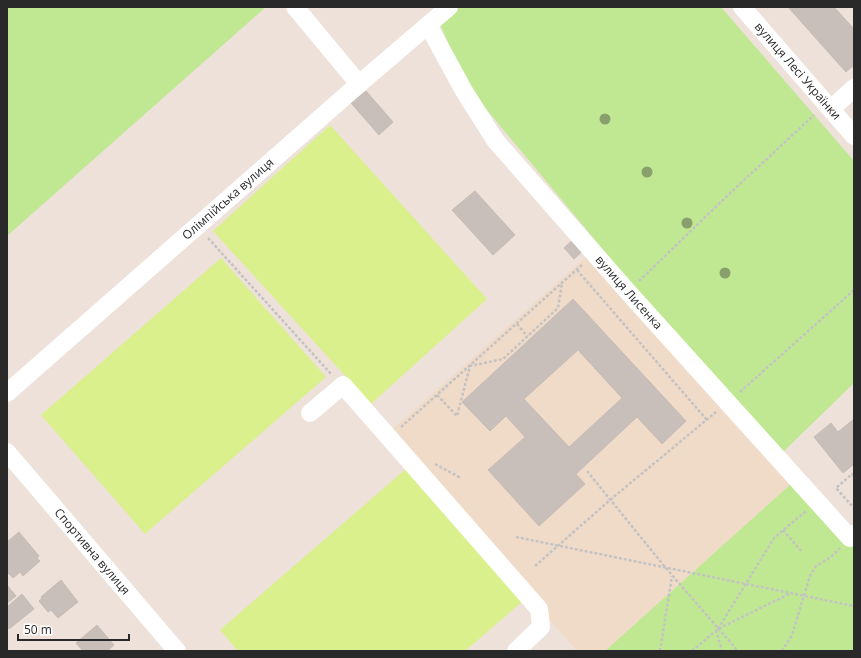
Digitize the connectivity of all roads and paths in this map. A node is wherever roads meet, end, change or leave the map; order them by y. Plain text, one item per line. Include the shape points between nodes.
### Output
1 (295, 7) edge
2 (449, 7) edge
3 (742, 7) edge
4 (428, 25) junction
5 (359, 84) junction
6 (854, 88) edge
7 (824, 110) junction
8 (854, 136) edge
9 (197, 226) junction
10 (595, 254) junction
11 (576, 270) junction
12 (562, 283) junction
13 (854, 290) edge
14 (628, 292) junction
15 (516, 324) junction
16 (527, 336) junction
17 (470, 366) junction
18 (343, 385) junction
19 (7, 393) edge
20 (437, 395) junction
21 (728, 403) junction
22 (310, 413) dead end
23 (707, 420) junction
24 (388, 438) junction
25 (7, 452) edge
26 (587, 471) dead end
27 (854, 476) edge
28 (610, 500) junction
29 (817, 501) junction
30 (854, 508) edge
31 (783, 530) junction
32 (852, 536) edge
33 (516, 537) dead end
34 (559, 546) junction
35 (801, 551) dead end
36 (535, 566) dead end
37 (665, 567) junction
38 (672, 576) junction
39 (746, 584) junction
40 (791, 593) junction
41 (804, 596) junction
42 (854, 606) edge
43 (717, 629) junction
44 (177, 651) edge
45 (516, 651) edge
46 (660, 651) edge
47 (692, 651) edge
48 (722, 651) edge
49 (738, 651) edge
50 (782, 651) edge

1 - 5 street
2 - 4 street, Олімпійська вулиця
3 - 7 street, вулиця Лесі Українки
4 - 5 street, Олімпійська вулиця
4 - 10 street, вулиця Лисенка via 464,91 495,140
5 - 9 street, Олімпійська вулиця
6 - 7 street
7 - 8 street, вулиця Лесі Українки
7 - 14 path via 727,196
9 - 18 path
9 - 19 street, Олімпійська вулиця
10 - 11 path
10 - 14 street, вулиця Лисенка
11 - 12 path
11 - 23 path
12 - 15 path
12 - 16 path via 558,308
13 - 21 path
14 - 21 street, вулиця Лисенка
15 - 16 path
15 - 17 path
16 - 17 path via 503,359
17 - 20 path
17 - 20 path via 457,416
18 - 22 street
18 - 24 street
20 - 24 path
21 - 23 path
21 - 29 street, вулиця Лисенка
23 - 28 path
24 - 45 street via 540,609 541,627
25 - 44 street, Спортивна вулиця
26 - 28 path
27 - 30 path via 852,474 836,488
28 - 34 path
28 - 37 path
29 - 31 path
29 - 32 street, вулиця Лисенка
31 - 35 path
31 - 39 path via 774,538
32 - 41 path via 831,557 816,566
33 - 34 path
34 - 36 path
34 - 37 path
37 - 38 path
37 - 39 path
38 - 43 path
38 - 46 path
39 - 40 path
39 - 43 path
40 - 41 path
40 - 43 path
41 - 42 path
41 - 50 path via 792,635
43 - 47 path
43 - 48 path
43 - 49 path

